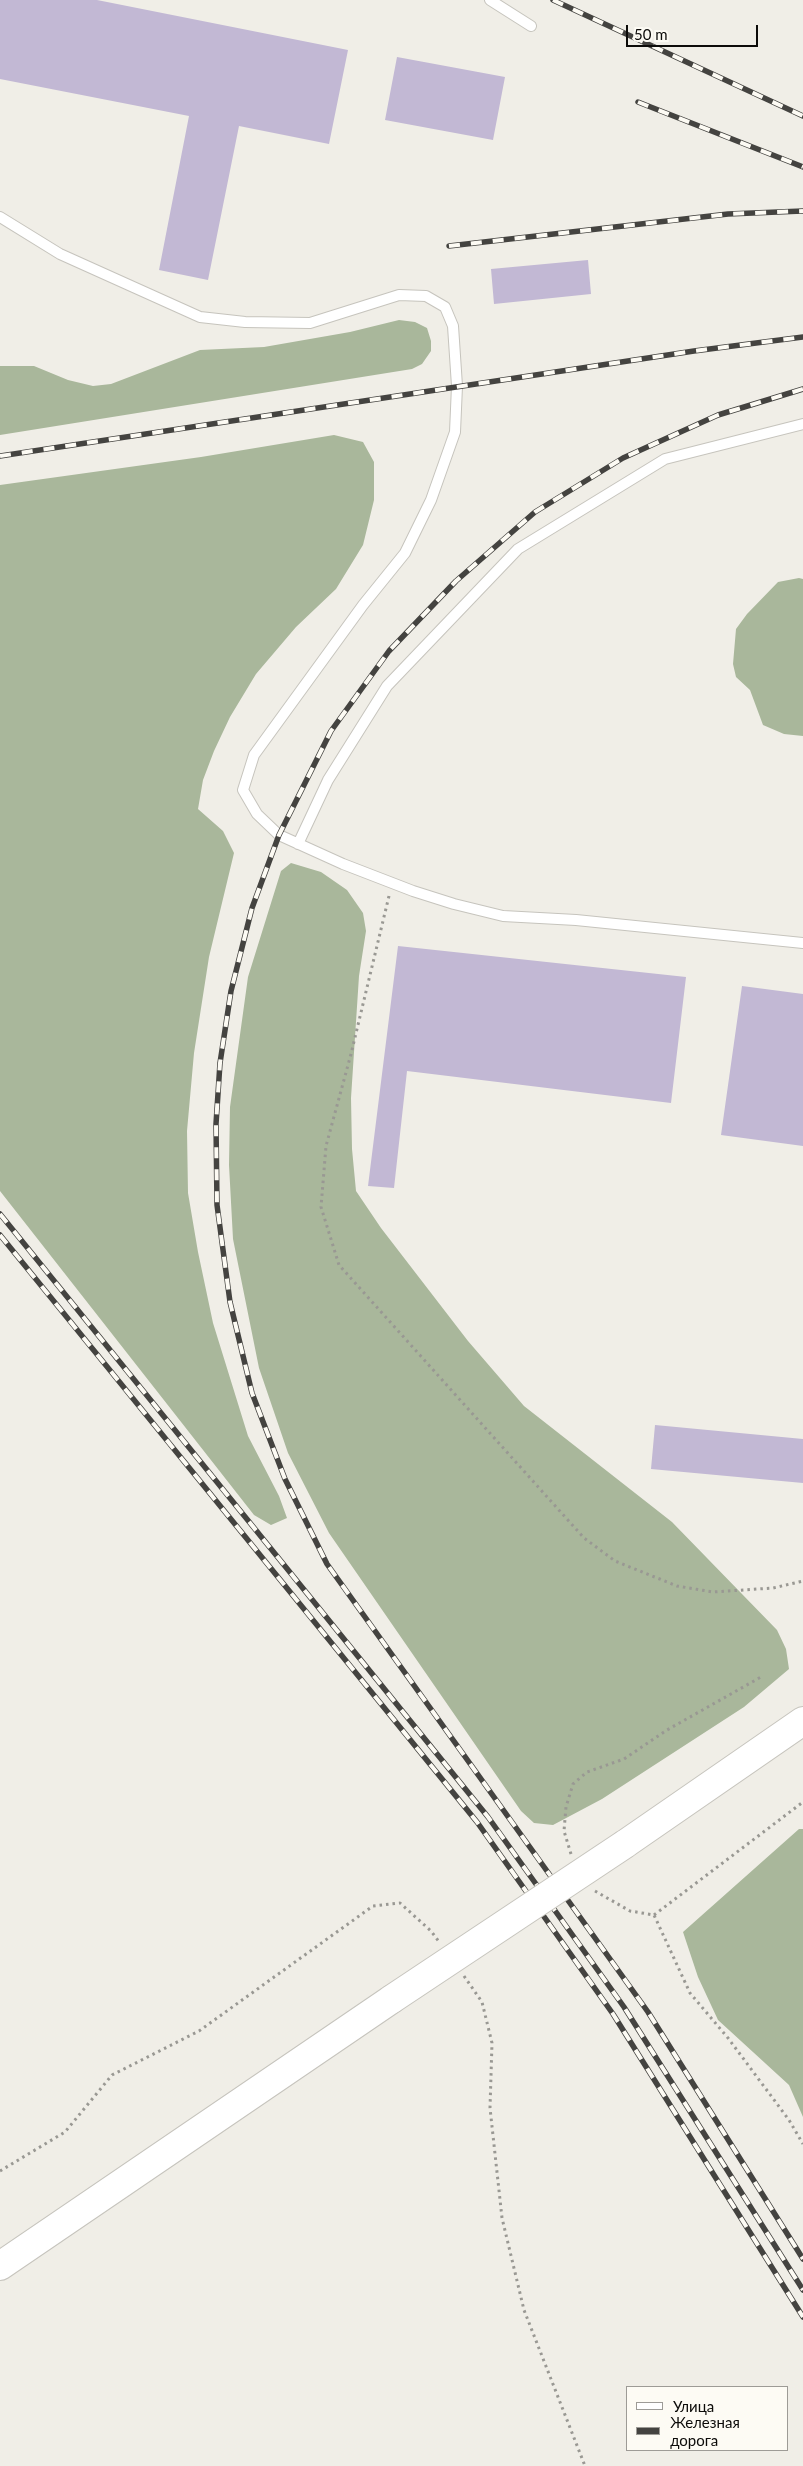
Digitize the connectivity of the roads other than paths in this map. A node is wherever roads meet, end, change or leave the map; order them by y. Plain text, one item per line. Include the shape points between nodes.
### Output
1 (490, 0) edge
2 (531, 26) dead end
3 (0, 217) edge
4 (803, 424) edge
5 (298, 844) junction
6 (803, 943) edge
7 (803, 1721) edge
8 (0, 2266) edge

1 - 2 lane
3 - 5 lane via 60,254 200,317 245,322 310,323 400,295 426,296 445,307 453,326 457,386 455,432 432,500 405,553 363,605 254,756 243,790 262,819 279,835
4 - 5 lane via 666,459 518,549 387,686 328,780
5 - 6 lane via 393,883 454,904 503,916 576,920
7 - 8 main road, bridge

